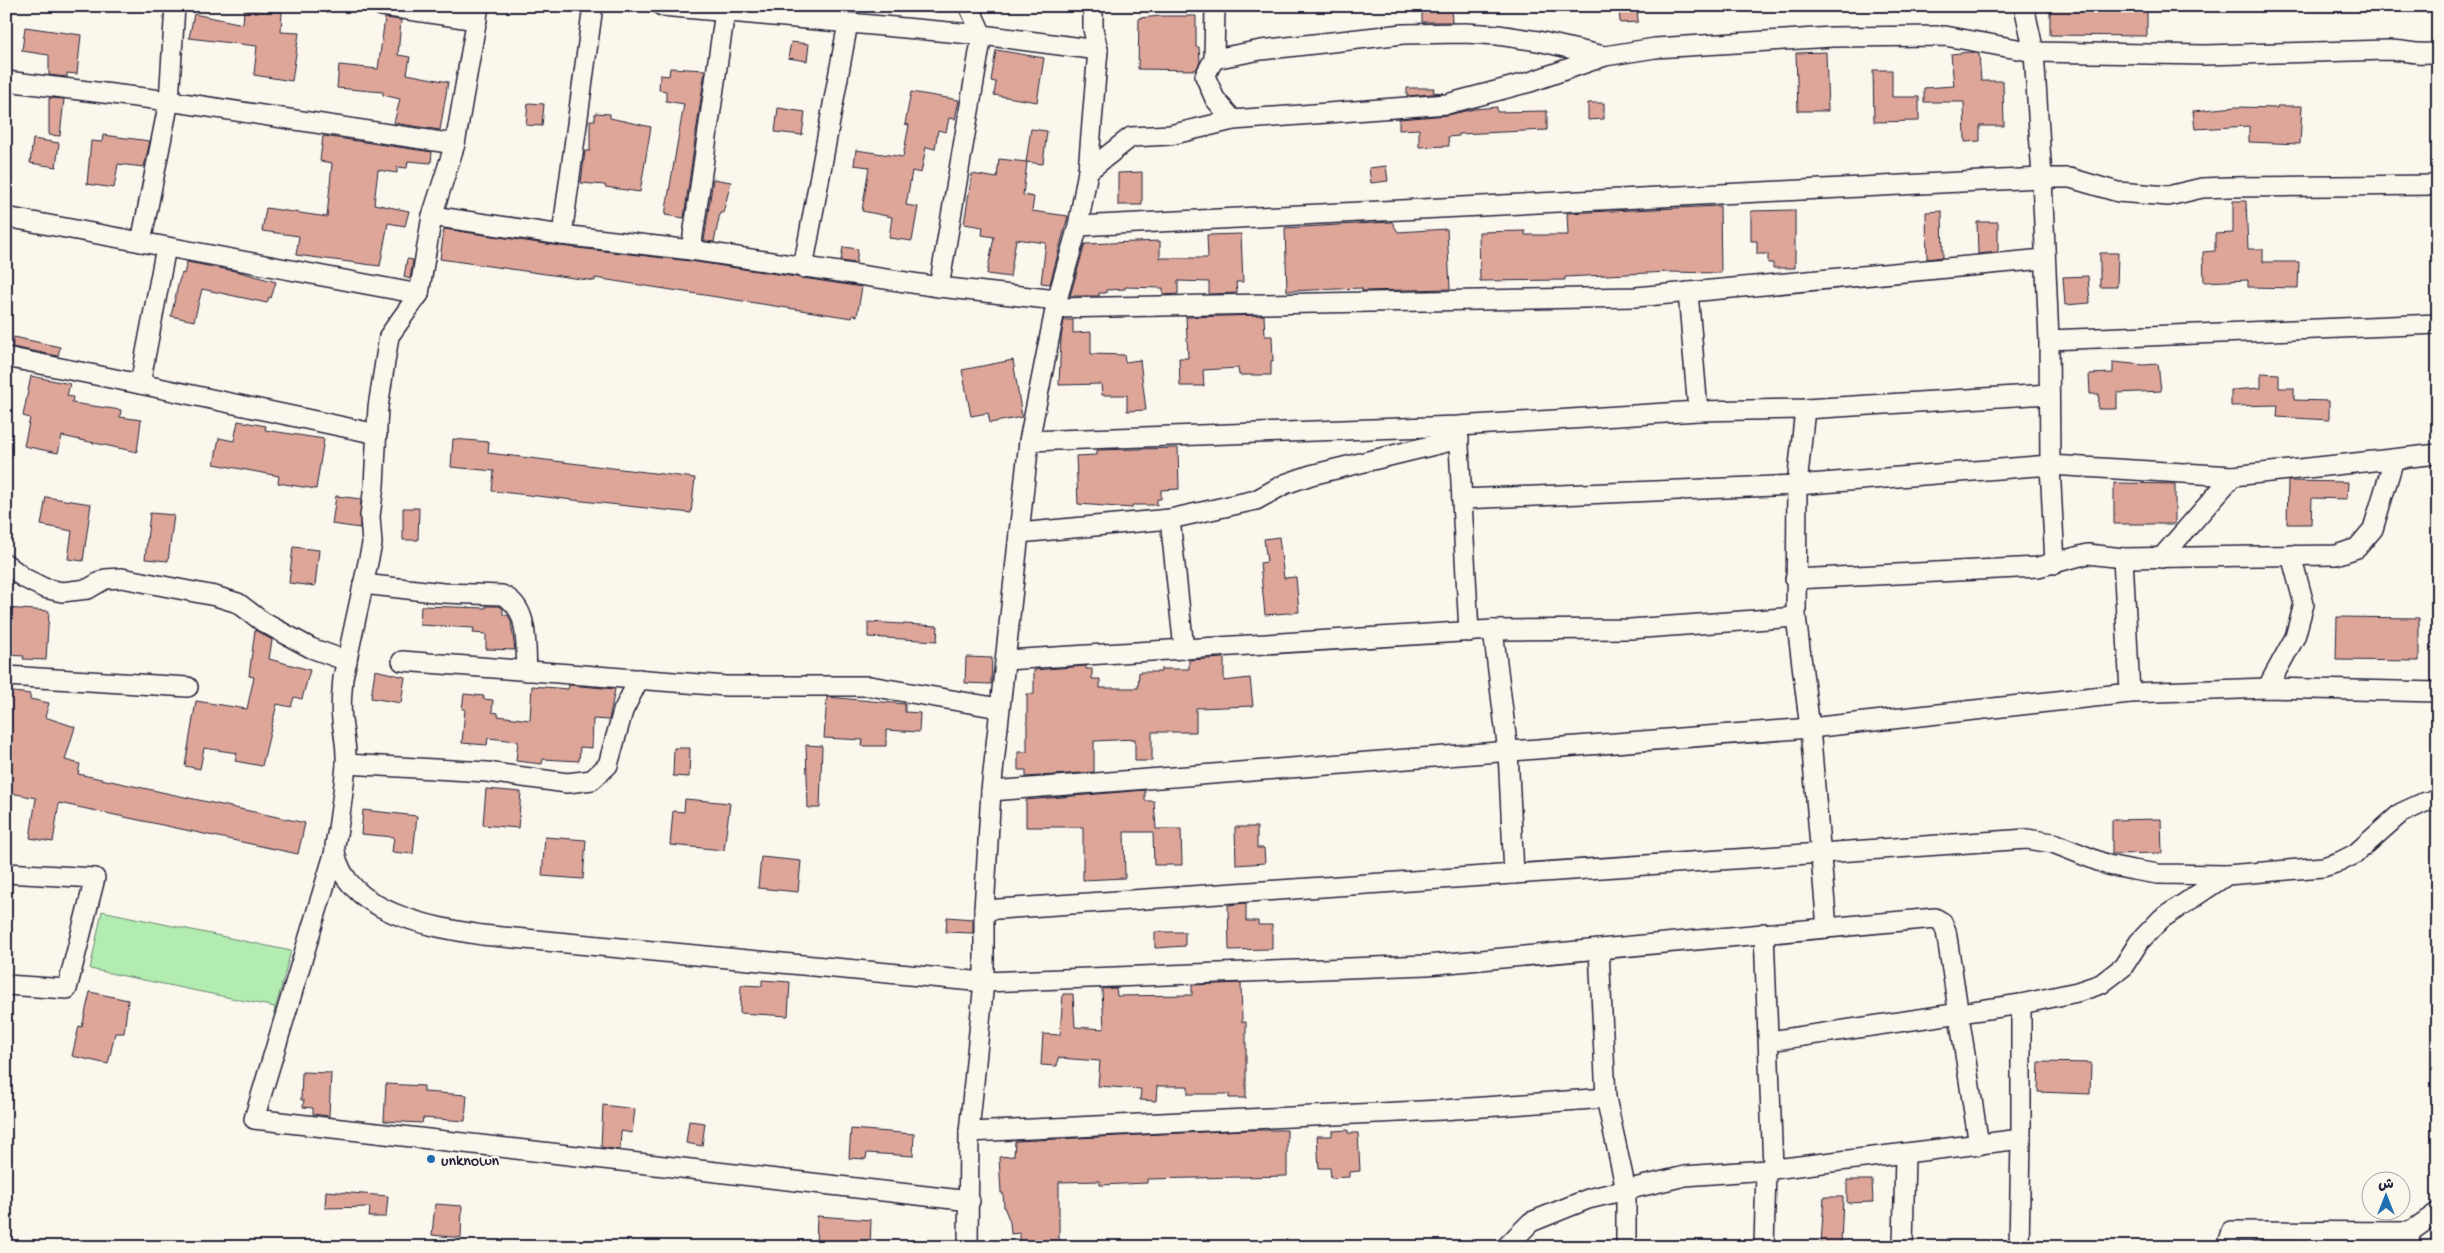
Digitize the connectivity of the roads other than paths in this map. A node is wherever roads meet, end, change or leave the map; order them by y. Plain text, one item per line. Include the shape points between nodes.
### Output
1 (175, 6) edge
2 (382, 6) edge
3 (593, 6) edge
4 (662, 6) edge
5 (969, 6) edge
6 (1093, 6) edge
7 (1215, 6) edge
8 (2024, 6) edge
9 (724, 10) junction
10 (478, 13) edge
11 (848, 24) junction
12 (982, 35) junction
13 (1098, 50) junction
14 (2034, 52) junction
15 (2438, 52) edge
16 (1605, 56) junction
17 (1214, 59) junction
18 (6, 81) edge
19 (169, 101) junction
20 (1233, 120) junction
21 (455, 144) junction
22 (1088, 171) junction
23 (2042, 178) junction
24 (2438, 185) edge
25 (6, 216) edge
26 (432, 216) junction
27 (1078, 226) junction
28 (562, 235) junction
29 (141, 242) junction
30 (166, 247) junction
31 (691, 250) junction
32 (2044, 259) junction
33 (803, 268) junction
34 (939, 287) junction
35 (1688, 292) junction
36 (419, 294) junction
37 (1056, 304) junction
38 (2438, 324) edge
39 (2049, 340) junction
40 (6, 357) edge
41 (140, 384) junction
42 (2049, 394) junction
43 (1805, 409) junction
44 (1698, 411) junction
45 (1459, 432) junction
46 (377, 434) junction
47 (1029, 441) junction
48 (2438, 454) edge
49 (2394, 459) junction
50 (2050, 465) junction
51 (2233, 476) junction
52 (1797, 485) junction
53 (1462, 499) junction
54 (1170, 519) junction
55 (1019, 532) junction
56 (2291, 555) junction
57 (2123, 558) junction
58 (2161, 558) junction
59 (6, 564) edge
60 (2055, 564) junction
61 (1795, 579) junction
62 (363, 584) junction
63 (1796, 617) junction
64 (1493, 630) junction
65 (1469, 632) junction
66 (1184, 649) junction
67 (1006, 660) junction
68 (347, 661) junction
69 (402, 661) dead end
70 (527, 671) junction
71 (6, 676) edge
72 (639, 679) junction
73 (188, 687) dead end
74 (2267, 688) junction
75 (2130, 692) junction
76 (2438, 692) edge
77 (999, 708) junction
78 (1810, 728) junction
79 (1508, 752) junction
80 (346, 764) junction
81 (2438, 785) edge
82 (991, 791) junction
83 (2432, 801) edge
84 (335, 851) junction
85 (1822, 854) junction
86 (6, 873) edge
87 (1514, 874) junction
88 (2227, 875) junction
89 (984, 910) junction
90 (1827, 928) junction
91 (1764, 933) junction
92 (1599, 949) junction
93 (984, 982) junction
94 (6, 985) edge
95 (2022, 1004) junction
96 (1958, 1012) junction
97 (1770, 1041) junction
98 (1606, 1098) junction
99 (969, 1132) junction
100 (2020, 1139) junction
101 (1979, 1145) junction
102 (1905, 1153) junction
103 (1770, 1169) junction
104 (1626, 1190) junction
105 (970, 1201) junction
106 (2438, 1212) edge
107 (2410, 1240) edge
108 (968, 1247) edge
109 (1506, 1247) edge
110 (1626, 1247) edge
111 (1764, 1247) edge
112 (1903, 1247) edge
113 (2019, 1247) edge
114 (2226, 1247) edge

1 - 19 street
2 - 10 street
3 - 28 street
4 - 9 street
5 - 12 street
6 - 13 street
7 - 17 street
8 - 14 street
9 - 11 street
9 - 31 street
10 - 21 street
11 - 12 street
11 - 33 street
12 - 13 street
12 - 34 street
13 - 22 street
14 - 15 street via 2206,55 2387,50 2422,55
14 - 16 street via 1946,36 1851,37 1655,48
14 - 23 street
16 - 17 street via 1530,40 1466,33 1403,34 1261,50
16 - 20 street via 1530,82 1447,104
17 - 20 street via 1205,76 1216,99
18 - 19 street
19 - 21 street
19 - 29 street
20 - 22 street via 1170,135 1131,137
21 - 26 street
22 - 27 street
23 - 24 street via 2070,178 2118,192 2168,196 2202,188
23 - 27 street
23 - 32 street
25 - 29 street
26 - 28 street
26 - 36 street
27 - 37 street
28 - 31 street
29 - 30 street
30 - 36 street
30 - 41 street
31 - 33 street
32 - 35 street
32 - 39 street
33 - 34 street
34 - 37 street
35 - 37 street via 1636,297
35 - 44 street
36 - 46 street via 389,336
37 - 47 street
38 - 39 street
39 - 42 street
40 - 41 street
41 - 46 street
42 - 43 street
42 - 50 street
43 - 44 street
43 - 52 street
44 - 45 street
45 - 47 street
45 - 53 street
45 - 54 street via 1311,475 1285,484 1256,500
46 - 62 street via 370,516 372,544
47 - 55 street
48 - 49 street
49 - 51 street
49 - 56 street via 2374,529 2357,548 2336,555
50 - 51 street
50 - 52 street
50 - 60 street
51 - 58 street
52 - 53 street
52 - 61 street
53 - 65 street
54 - 55 street
54 - 66 street
55 - 67 street
56 - 58 street
56 - 74 street via 2304,604 2295,637
57 - 58 street
57 - 60 street via 2088,554
57 - 75 street
59 - 68 street via 44,588 62,592 88,589 105,579 122,578 215,596 238,603 281,633 311,648
60 - 61 street
61 - 63 street
62 - 68 street
62 - 70 street via 502,595 510,599 517,605 524,622
63 - 64 street via 1630,629
63 - 78 street
64 - 65 street
64 - 79 street
65 - 66 street
66 - 67 street
67 - 77 street
68 - 80 street via 342,699
69 - 70 street
70 - 72 street
71 - 73 street
72 - 77 street via 726,686 870,686
72 - 80 street via 622,711 608,765 592,780 568,783 487,772
74 - 75 street
74 - 76 street
75 - 78 street
77 - 82 street
78 - 79 street
78 - 85 street
79 - 82 street
79 - 87 street
80 - 84 street
81 - 83 street
82 - 89 street
83 - 88 street via 2401,813 2355,854 2339,862 2323,867
84 - 93 street via 355,889 388,910 428,926 492,936
84 - 105 street via 254,1119
85 - 87 street
85 - 88 street via 2027,839 2053,843 2108,865 2133,870 2158,874
85 - 90 street
86 - 94 street via 95,878 68,989
87 - 89 street
88 - 95 street via 2161,919 2139,942 2123,967 2101,984
89 - 93 street
90 - 91 street
90 - 96 street via 1935,918 1942,922
91 - 92 street
91 - 97 street
92 - 93 street via 1427,966
92 - 98 street
93 - 99 street
95 - 96 street
95 - 100 street
96 - 97 street
96 - 101 street
97 - 103 street
98 - 99 street via 1442,1110
98 - 104 street
99 - 105 street
100 - 101 street
100 - 113 street
101 - 102 street
102 - 103 street
102 - 112 street
103 - 104 street via 1686,1176
103 - 111 street
104 - 109 street via 1588,1199 1532,1222
104 - 110 street
105 - 108 street
106 - 107 street
107 - 114 street via 2232,1231

